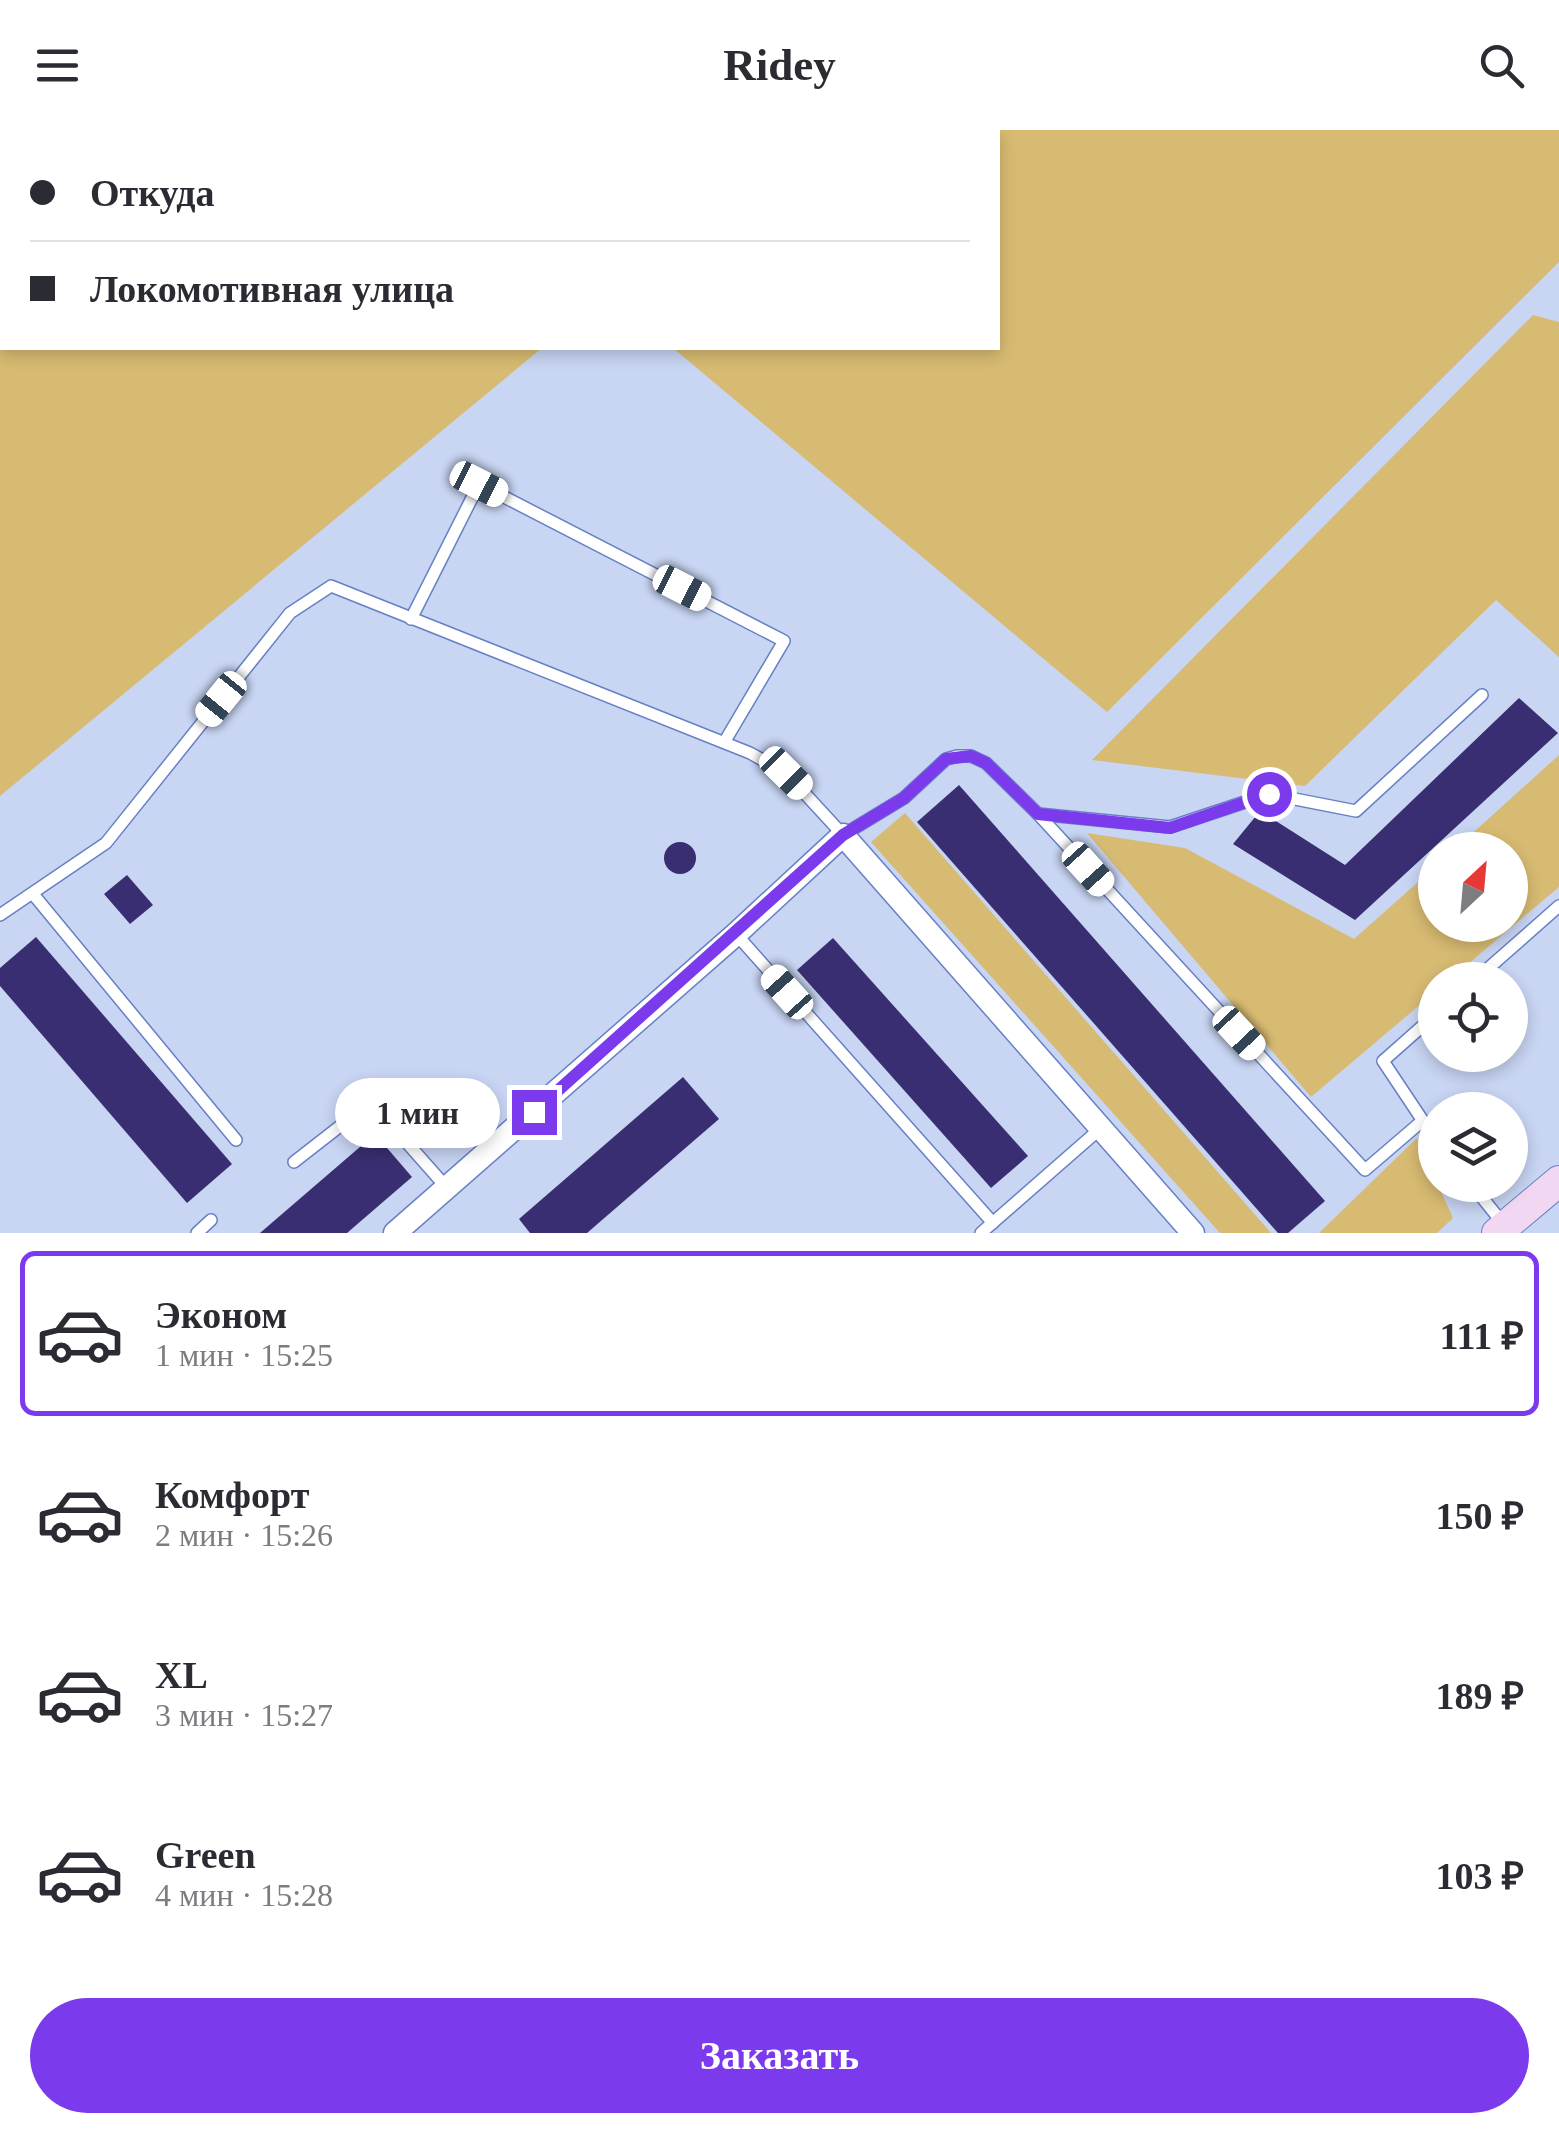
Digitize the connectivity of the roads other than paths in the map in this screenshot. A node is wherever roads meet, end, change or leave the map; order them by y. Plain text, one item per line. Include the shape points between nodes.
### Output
1 (411, 619) junction
2 (1482, 695) dead end
3 (724, 741) junction
4 (1038, 814) junction
5 (843, 835) junction
6 (33, 894) junction
7 (1559, 906) edge
8 (0, 915) edge
9 (736, 934) junction
10 (1495, 962) edge
11 (1418, 1030) edge
12 (1418, 1117) edge
13 (1418, 1125) edge
14 (1101, 1128) junction
15 (236, 1140) dead end
16 (294, 1162) dead end
17 (1559, 1182) edge
18 (447, 1188) junction
19 (1483, 1202) edge
20 (211, 1220) dead end
21 (992, 1223) junction
22 (1181, 1229) edge
23 (1501, 1230) edge
24 (197, 1233) edge
25 (395, 1233) edge
26 (981, 1233) edge

1 - 3 lane
1 - 3 lane via 479,484 784,641
1 - 6 lane via 332,586 290,613 106,843
2 - 4 lane via 1356,810 1269,794 1170,828
3 - 5 lane via 786,773
4 - 5 lane via 986,763 957,756
4 - 13 lane via 1365,1170
5 - 9 street
5 - 14 street
6 - 8 lane
6 - 15 lane
7 - 10 lane
9 - 18 street
9 - 21 lane
11 - 12 lane via 1383,1061
14 - 21 lane
14 - 22 street
16 - 18 lane via 371,1102
17 - 23 street
18 - 25 street
19 - 23 lane
20 - 24 lane
21 - 26 lane

